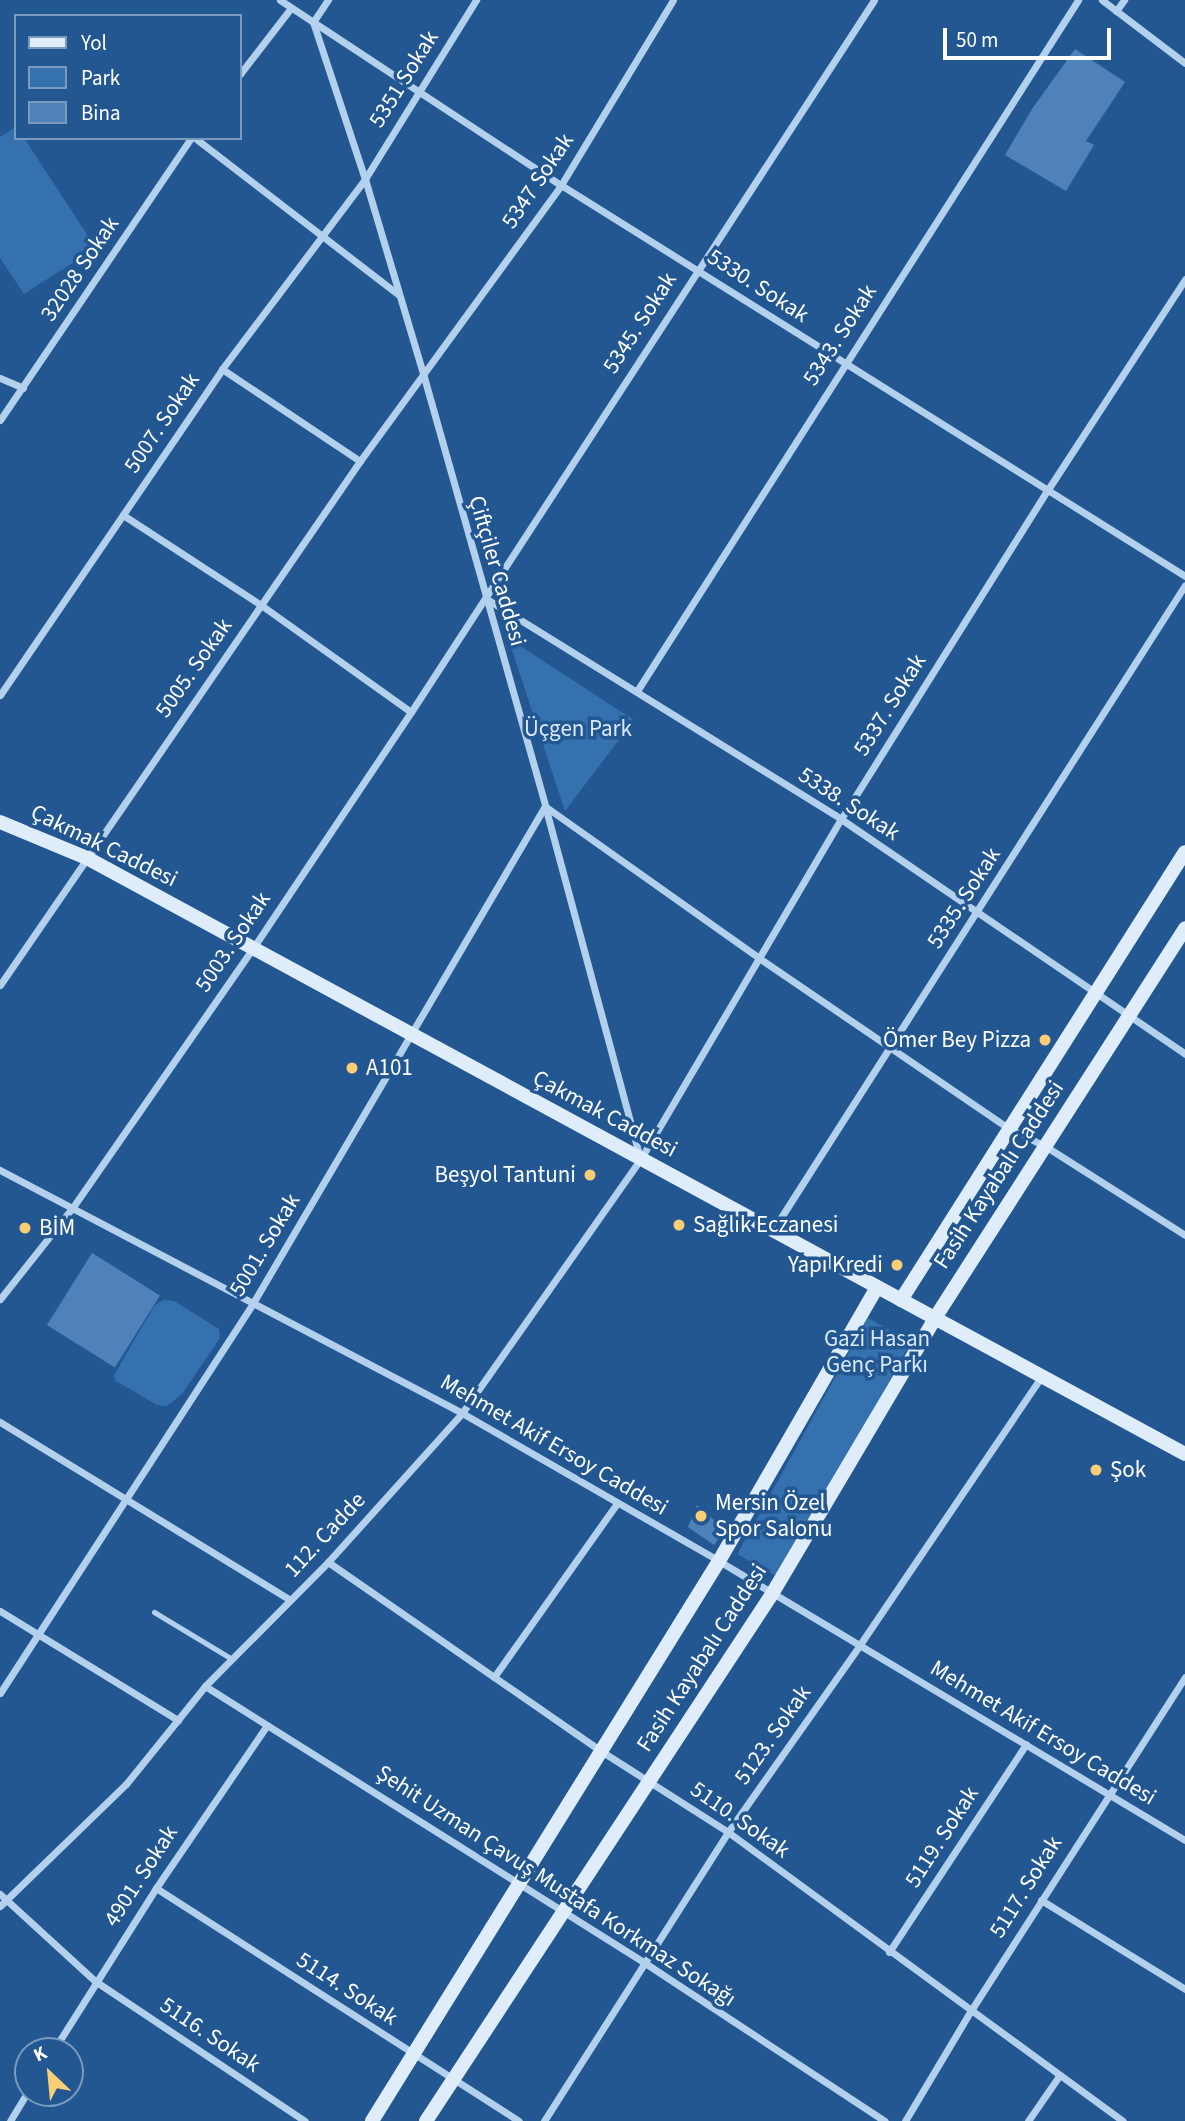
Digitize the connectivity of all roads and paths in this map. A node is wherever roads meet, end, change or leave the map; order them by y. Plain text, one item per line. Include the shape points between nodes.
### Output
1 (280, 0) edge
2 (287, 0) edge
3 (328, 0) edge
4 (476, 0) edge
5 (673, 0) edge
6 (874, 0) edge
7 (1078, 0) edge
8 (1102, 0) edge
9 (1124, 0) edge
10 (290, 9) junction
11 (1116, 11) junction
12 (313, 22) junction
13 (1185, 63) edge
14 (242, 71) edge
15 (419, 89) junction
16 (192, 140) edge
17 (196, 140) edge
18 (365, 178) junction
19 (561, 185) junction
20 (323, 235) junction
21 (698, 270) junction
22 (1185, 279) edge
23 (399, 295) junction
24 (844, 364) junction
25 (222, 369) junction
26 (424, 377) junction
27 (0, 378) edge
28 (23, 388) junction
29 (0, 420) edge
30 (360, 461) junction
31 (1046, 491) junction
32 (123, 516) junction
33 (1185, 576) edge
34 (1185, 585) edge
35 (484, 598) junction
36 (261, 605) junction
37 (637, 691) junction
38 (0, 695) edge
39 (411, 712) junction
40 (545, 806) junction
41 (841, 819) junction
42 (0, 822) edge
43 (1185, 852) edge
44 (87, 858) junction
45 (977, 913) junction
46 (1185, 929) edge
47 (253, 948) junction
48 (759, 958) junction
49 (0, 985) edge
50 (1095, 993) junction
51 (1129, 1016) junction
52 (412, 1035) junction
53 (890, 1048) junction
54 (1185, 1054) edge
55 (1010, 1129) junction
56 (1045, 1146) junction
57 (640, 1160) junction
58 (0, 1170) edge
59 (74, 1208) junction
60 (772, 1231) junction
61 (1185, 1235) edge
62 (877, 1287) junction
63 (0, 1298) edge
64 (901, 1300) junction
65 (253, 1303) junction
66 (935, 1318) junction
67 (1042, 1376) junction
68 (462, 1413) junction
69 (0, 1422) edge
70 (1185, 1454) edge
71 (127, 1497) junction
72 (617, 1503) junction
73 (328, 1562) junction
74 (719, 1562) junction
75 (772, 1594) junction
76 (290, 1600) junction
77 (0, 1611) edge
78 (154, 1612) dead end
79 (38, 1634) junction
80 (859, 1646) junction
81 (232, 1659) junction
82 (494, 1676) junction
83 (1185, 1677) edge
84 (205, 1686) junction
85 (1181, 1690) edge
86 (0, 1693) edge
87 (178, 1720) junction
88 (267, 1725) junction
89 (1026, 1744) junction
90 (601, 1751) junction
91 (649, 1782) junction
92 (1108, 1793) junction
93 (728, 1832) junction
94 (1185, 1840) edge
95 (519, 1884) junction
96 (156, 1888) junction
97 (0, 1894) edge
98 (9, 1899) junction
99 (1041, 1900) junction
100 (0, 1906) edge
101 (563, 1912) junction
102 (890, 1952) junction
103 (645, 1963) junction
104 (95, 1981) junction
105 (1185, 1989) edge
106 (970, 2012) junction
107 (61, 2037) edge
108 (414, 2055) junction
109 (1059, 2076) junction
110 (453, 2080) junction
111 (304, 2121) edge
112 (372, 2121) edge
113 (426, 2121) edge
114 (519, 2121) edge
115 (544, 2121) edge
116 (885, 2121) edge
117 (905, 2121) edge
118 (1028, 2121) edge
119 (1123, 2121) edge

1 - 10 street
2 - 10 street
3 - 12 street
4 - 15 street, 5351 Sokak
5 - 19 street, 5347 Sokak
6 - 21 street, 5345. Sokak
7 - 24 street, 5343. Sokak
8 - 11 street
9 - 11 street
10 - 12 street
10 - 14 street
11 - 13 street
12 - 15 street, 5330. Sokak
12 - 18 street, Çiftçiler Caddesi
15 - 18 street, 5351 Sokak
15 - 19 street, 5330. Sokak
16 - 28 street, 32028 Sokak
17 - 20 street
18 - 20 street, 5007. Sokak
18 - 23 street, Çiftçiler Caddesi
19 - 21 street, 5330. Sokak
19 - 26 street, 5347 Sokak
20 - 23 street
20 - 25 street, 5007. Sokak
21 - 24 street, 5330. Sokak
21 - 35 street, 5345. Sokak
22 - 31 street, 5337. Sokak
23 - 26 street, Çiftçiler Caddesi
24 - 31 street, 5330. Sokak
24 - 37 street, 5343. Sokak
25 - 30 street
25 - 32 street, 5007. Sokak
26 - 30 street, 5005. Sokak
26 - 35 street, Çiftçiler Caddesi
27 - 28 street
28 - 29 street, 32028 Sokak
30 - 36 street, 5005. Sokak
31 - 33 street, 5330. Sokak
31 - 41 street, 5337. Sokak
32 - 36 street
32 - 38 street, 5007. Sokak
34 - 45 street, 5335. Sokak
35 - 37 street, 5338. Sokak
35 - 39 street, 5003. Sokak
35 - 40 street, Çiftçiler Caddesi
36 - 39 street
36 - 44 street, 5005. Sokak
37 - 41 street, 5338. Sokak
39 - 47 street, 5003. Sokak
40 - 48 street
40 - 52 street, 5001. Sokak
40 - 57 street, Çiftçiler Caddesi
41 - 45 street, 5338. Sokak
41 - 48 street, 5337. Sokak
42 - 44 street, Çakmak Caddesi
43 - 50 street, Fasih Kayabalı Caddesi
44 - 47 street, Çakmak Caddesi
44 - 49 street, 5005. Sokak
45 - 50 street, 5338. Sokak
45 - 53 street, 5335. Sokak
46 - 51 street, Fasih Kayabalı Caddesi
47 - 52 street, Çakmak Caddesi
47 - 59 street, 5003. Sokak
48 - 53 street
48 - 57 street, 5337. Sokak
50 - 51 street, 5338. Sokak
50 - 55 street, Fasih Kayabalı Caddesi
51 - 54 street, 5338. Sokak
51 - 56 street, Fasih Kayabalı Caddesi
52 - 57 street, Çakmak Caddesi
52 - 65 street, 5001. Sokak
53 - 55 street
53 - 60 street, 5335. Sokak
55 - 56 street
55 - 64 street, Fasih Kayabalı Caddesi
56 - 61 street
56 - 66 street, Fasih Kayabalı Caddesi
57 - 60 street, Çakmak Caddesi
57 - 68 street, 112. Cadde
58 - 59 street, Mehmet Akif Ersoy Caddesi
59 - 63 street, 5003. Sokak
59 - 65 street, Mehmet Akif Ersoy Caddesi
60 - 62 street, Çakmak Caddesi
62 - 64 street, Çakmak Caddesi
62 - 74 street, Fasih Kayabalı Caddesi
64 - 66 street, Çakmak Caddesi
65 - 68 street, Mehmet Akif Ersoy Caddesi
65 - 71 street, 5001. Sokak
66 - 67 street, Çakmak Caddesi
66 - 75 street, Fasih Kayabalı Caddesi
67 - 70 street, Çakmak Caddesi
67 - 80 street, 5123. Sokak
68 - 72 street, Mehmet Akif Ersoy Caddesi
68 - 73 street, 112. Cadde
69 - 71 street
71 - 76 street
71 - 79 street, 5001. Sokak
72 - 74 street, Mehmet Akif Ersoy Caddesi
72 - 82 street
73 - 76 street, 112. Cadde
73 - 82 street, 5110. Sokak
74 - 75 street, Mehmet Akif Ersoy Caddesi
74 - 90 street, Fasih Kayabalı Caddesi
75 - 80 street, Mehmet Akif Ersoy Caddesi
75 - 91 street, Fasih Kayabalı Caddesi
76 - 81 street, 112. Cadde
77 - 79 street
78 - 81 lane
79 - 86 street, 5001. Sokak
79 - 87 street
80 - 89 street, Mehmet Akif Ersoy Caddesi
80 - 93 street, 5123. Sokak
81 - 84 street, 112. Cadde
82 - 90 street, 5110. Sokak
83 - 85 street, 5117. Sokak
84 - 87 street, 112. Cadde
84 - 88 street, Şehit Uzman Çavuş Mustafa Korkmaz Sokağı
85 - 92 street, 5117. Sokak
87 - 98 street, 112. Cadde via 125,1784
88 - 95 street, Şehit Uzman Çavuş Mustafa Korkmaz Sokağı
88 - 96 street, 4901. Sokak
89 - 92 street, Mehmet Akif Ersoy Caddesi
89 - 102 street, 5119. Sokak
90 - 91 street, 5110. Sokak
90 - 95 street, Fasih Kayabalı Caddesi
91 - 93 street, 5110. Sokak
91 - 101 street, Fasih Kayabalı Caddesi
92 - 94 street, Mehmet Akif Ersoy Caddesi
92 - 99 street, 5117. Sokak
93 - 102 street, 5110. Sokak
93 - 103 street, 5123. Sokak
95 - 101 street, Şehit Uzman Çavuş Mustafa Korkmaz Sokağı
95 - 108 street, Fasih Kayabalı Caddesi
96 - 104 street, 4901. Sokak
96 - 108 street, 5114. Sokak
97 - 98 street, 5116. Sokak
98 - 100 street, 112. Cadde
98 - 104 street, 5116. Sokak
99 - 105 street
99 - 106 street, 5117. Sokak
101 - 103 street, Şehit Uzman Çavuş Mustafa Korkmaz Sokağı
101 - 110 street, Fasih Kayabalı Caddesi
102 - 106 street, 5110. Sokak
103 - 115 street, 5123. Sokak
103 - 116 street, Şehit Uzman Çavuş Mustafa Korkmaz Sokağı
104 - 107 street, 4901. Sokak
104 - 111 street, 5116. Sokak
106 - 109 street, 5110. Sokak
106 - 117 street, 5117. Sokak
108 - 110 street, 5114. Sokak
108 - 112 street, Fasih Kayabalı Caddesi
109 - 118 street
109 - 119 street, 5110. Sokak
110 - 113 street, Fasih Kayabalı Caddesi
110 - 114 street, 5114. Sokak

